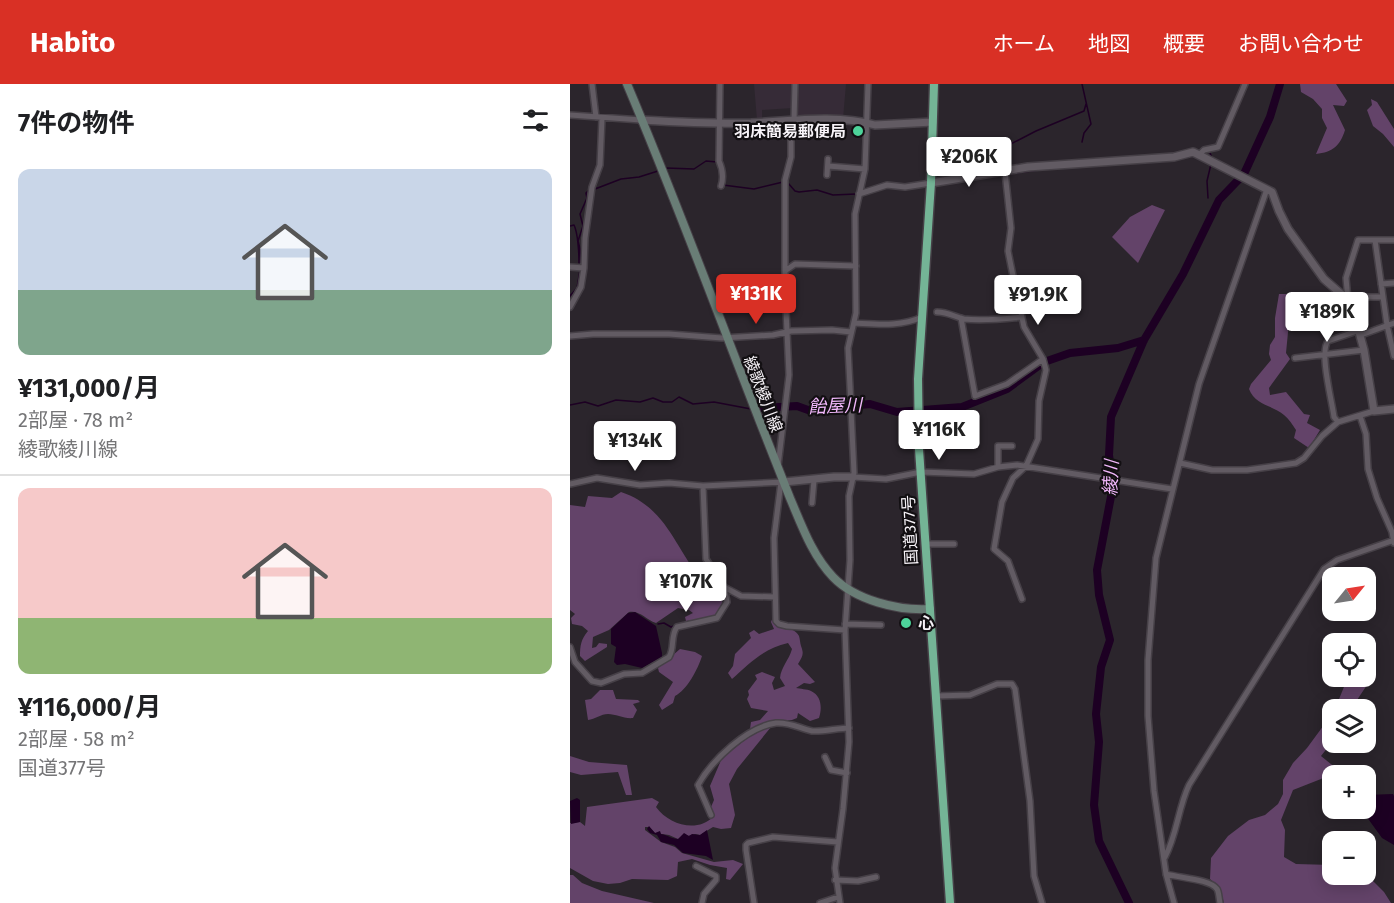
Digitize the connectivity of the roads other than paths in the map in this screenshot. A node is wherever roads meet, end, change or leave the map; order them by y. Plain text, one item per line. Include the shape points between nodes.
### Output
1 (592, 84) edge
2 (627, 84) edge
3 (720, 84) edge
4 (795, 84) edge
5 (868, 84) edge
6 (934, 84) edge
7 (1245, 84) edge
8 (570, 115) edge
9 (599, 118) junction
10 (641, 120) junction
11 (793, 121) junction
12 (866, 122) junction
13 (933, 122) junction
14 (720, 123) junction
15 (1201, 156) junction
16 (828, 159) dead end
17 (828, 166) junction
18 (865, 169) junction
19 (1005, 174) junction
20 (827, 175) dead end
21 (931, 183) junction
22 (722, 185) dead end
23 (1265, 188) junction
24 (859, 194) junction
25 (1375, 240) junction
26 (1394, 240) edge
27 (856, 266) junction
28 (570, 267) edge
29 (582, 268) junction
30 (785, 271) junction
31 (1394, 283) edge
32 (1381, 284) junction
33 (1382, 297) junction
34 (1348, 300) junction
35 (570, 308) edge
36 (937, 312) dead end
37 (922, 317) junction
38 (1022, 317) junction
39 (961, 318) junction
40 (854, 323) junction
41 (1394, 323) edge
42 (1387, 325) junction
43 (851, 332) junction
44 (788, 333) junction
45 (1360, 333) junction
46 (570, 336) edge
47 (727, 337) junction
48 (1364, 350) junction
49 (1324, 356) junction
50 (1394, 356) edge
51 (1043, 358) junction
52 (1295, 358) dead end
53 (1394, 409) edge
54 (1374, 411) junction
55 (1360, 416) junction
56 (1338, 422) junction
57 (1012, 446) dead end
58 (1180, 463) junction
59 (1026, 466) junction
60 (778, 467) junction
61 (998, 467) junction
62 (921, 472) junction
63 (853, 477) junction
64 (814, 480) junction
65 (782, 482) junction
66 (570, 484) edge
67 (703, 486) junction
68 (1170, 488) junction
69 (812, 503) dead end
70 (1394, 541) edge
71 (926, 544) junction
72 (954, 544) dead end
73 (724, 587) junction
74 (847, 589) junction
75 (775, 597) junction
76 (1022, 599) dead end
77 (930, 609) junction
78 (881, 625) dead end
79 (845, 627) junction
80 (570, 647) edge
81 (936, 696) junction
82 (849, 728) junction
83 (825, 757) dead end
84 (847, 773) junction
85 (711, 815) dead end
86 (838, 842) junction
87 (1164, 859) junction
88 (696, 866) dead end
89 (1166, 874) junction
90 (876, 877) dead end
91 (835, 880) junction
92 (839, 900) edge
93 (702, 903) edge
94 (754, 903) edge
95 (820, 903) edge
96 (950, 903) edge
97 (1042, 903) edge
98 (1174, 903) edge
99 (1220, 903) edge

1 - 9 street
2 - 10 main road, 綾歌綾川線
3 - 14 street
4 - 11 street
5 - 12 street
6 - 13 highway, 国道377号
7 - 15 street via 1218,147 1204,150
8 - 9 street
9 - 10 street
9 - 29 street via 600,165 592,188
10 - 14 street
10 - 47 main road, 綾歌綾川線
11 - 12 street
11 - 14 street
11 - 30 street via 785,180
12 - 13 street
12 - 18 street
13 - 21 highway, 国道377号
14 - 22 street
15 - 19 street via 1193,152 1174,157 1028,167
15 - 23 street
16 - 17 street
17 - 18 street
17 - 20 street
18 - 24 street
19 - 21 street
19 - 38 street via 1011,228 1008,251
21 - 24 street via 886,185
21 - 37 highway, 国道377号
23 - 34 street via 1274,196 1288,229 1310,260 1332,288
23 - 58 street via 1204,367
24 - 27 street via 855,214
25 - 26 street
25 - 32 street
25 - 34 street via 1358,240 1346,278
27 - 30 street via 795,264
27 - 40 street
28 - 29 street
29 - 35 street via 581,287
30 - 44 street
31 - 32 street
32 - 33 street
33 - 34 street
33 - 42 street
34 - 45 street
36 - 39 street
37 - 40 street via 903,323
37 - 62 highway, 国道377号 via 918,379
38 - 39 street
38 - 51 street
39 - 51 street via 975,396 1006,384
40 - 43 street
41 - 42 street
42 - 45 street
42 - 50 street
43 - 44 street
43 - 63 street via 848,348
44 - 47 street
44 - 60 street via 789,375
45 - 48 street
45 - 49 street via 1328,340
46 - 47 street
47 - 60 main road, 綾歌綾川線
48 - 49 street
48 - 54 street
49 - 52 street
49 - 56 street
51 - 59 street via 1046,370 1038,439
53 - 54 street
54 - 55 street
55 - 56 street
55 - 70 street via 1366,434 1368,469
56 - 58 street via 1296,463 1212,470
57 - 61 street via 998,446
58 - 68 street
59 - 61 street
59 - 68 street
59 - 76 street via 1013,478 1002,502 994,549 1008,561
60 - 65 main road, 綾歌綾川線
61 - 62 street via 974,474
62 - 63 street via 886,479
62 - 71 highway, 国道377号
63 - 64 street
63 - 74 street
64 - 65 street
64 - 69 street
65 - 67 street
65 - 74 main road, 綾歌綾川線 via 818,560
65 - 75 street via 774,538
66 - 67 street via 597,478 640,485
67 - 73 street via 706,559
68 - 87 street via 1156,558 1148,660 1150,759
70 - 87 street via 1337,560 1324,569 1189,785
71 - 72 street
71 - 77 highway, 国道377号
73 - 75 street via 741,596
73 - 80 street via 727,602 717,618 677,627 669,657 642,673 624,674 601,683 592,681 575,662
74 - 77 main road, 綾歌綾川線 via 894,606
74 - 79 street
75 - 79 street via 779,624
77 - 81 highway, 国道377号
78 - 79 street
79 - 82 street
81 - 96 highway, 国道377号
81 - 97 street via 970,695 997,684 1012,684 1015,689 1030,801 1034,876
82 - 84 street
82 - 85 street via 815,731 777,723 751,731 708,767 698,785
83 - 84 street via 831,771
84 - 86 street
86 - 91 street
86 - 94 street via 773,837 748,843
87 - 89 street
88 - 93 street via 716,876
89 - 98 street
89 - 99 street via 1206,880 1217,889
90 - 91 street
91 - 92 street
92 - 95 street

